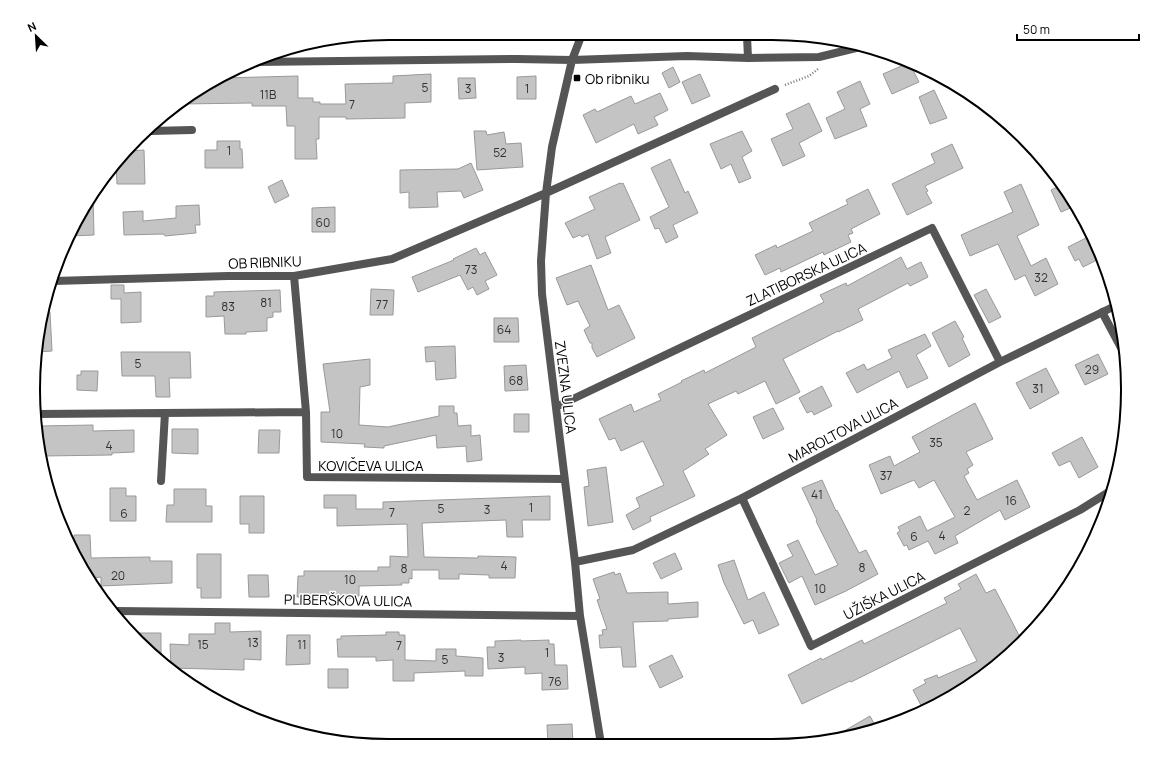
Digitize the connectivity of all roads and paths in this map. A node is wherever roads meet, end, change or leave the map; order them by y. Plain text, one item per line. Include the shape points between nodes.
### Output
1 (580, 40) edge
2 (747, 40) edge
3 (850, 49) edge
4 (748, 58) junction
5 (572, 60) junction
6 (270, 62) edge
7 (822, 66) dead end
8 (775, 89) joint
9 (192, 130) dead end
10 (155, 131) edge
11 (546, 193) junction
12 (294, 276) junction
13 (58, 281) edge
14 (1111, 308) edge
15 (1102, 312) junction
16 (1117, 341) edge
17 (1000, 362) junction
18 (556, 407) junction
19 (306, 412) junction
20 (165, 413) junction
21 (41, 414) edge
22 (564, 479) junction
23 (162, 481) dead end
24 (1104, 495) edge
25 (742, 498) junction
26 (575, 562) junction
27 (120, 611) edge
28 (580, 616) junction
29 (600, 739) edge

1 - 5 street, ZVEZNA ULICA
2 - 4 street
3 - 4 street via 819,57
4 - 5 street via 687,56
5 - 6 street
5 - 11 street, ZVEZNA ULICA via 552,147
7 - 8 path via 809,76
8 - 11 street, OB RIBNIKU
9 - 10 street
11 - 12 street, OB RIBNIKU via 392,259
11 - 18 street, ZVEZNA ULICA via 541,261 542,294
12 - 13 street, OB RIBNIKU
12 - 19 street, KOVIČEVA ULICA
14 - 15 street, MAROLTOVA ULICA
15 - 16 street
15 - 17 street, MAROLTOVA ULICA
17 - 18 street, ZLATIBORSKA ULICA via 932,228
17 - 25 street, MAROLTOVA ULICA
18 - 22 street, ZVEZNA ULICA
19 - 20 street
19 - 22 street, KOVIČEVA ULICA via 307,477
20 - 21 street
20 - 23 street
22 - 26 street, ZVEZNA ULICA
24 - 25 street, UŽIŠKA ULICA via 1080,510 812,646
25 - 26 street, MAROLTOVA ULICA via 634,550
26 - 28 street, ZVEZNA ULICA
27 - 28 street, PLIBERŠKOVA ULICA
28 - 29 street, ZVEZNA ULICA

